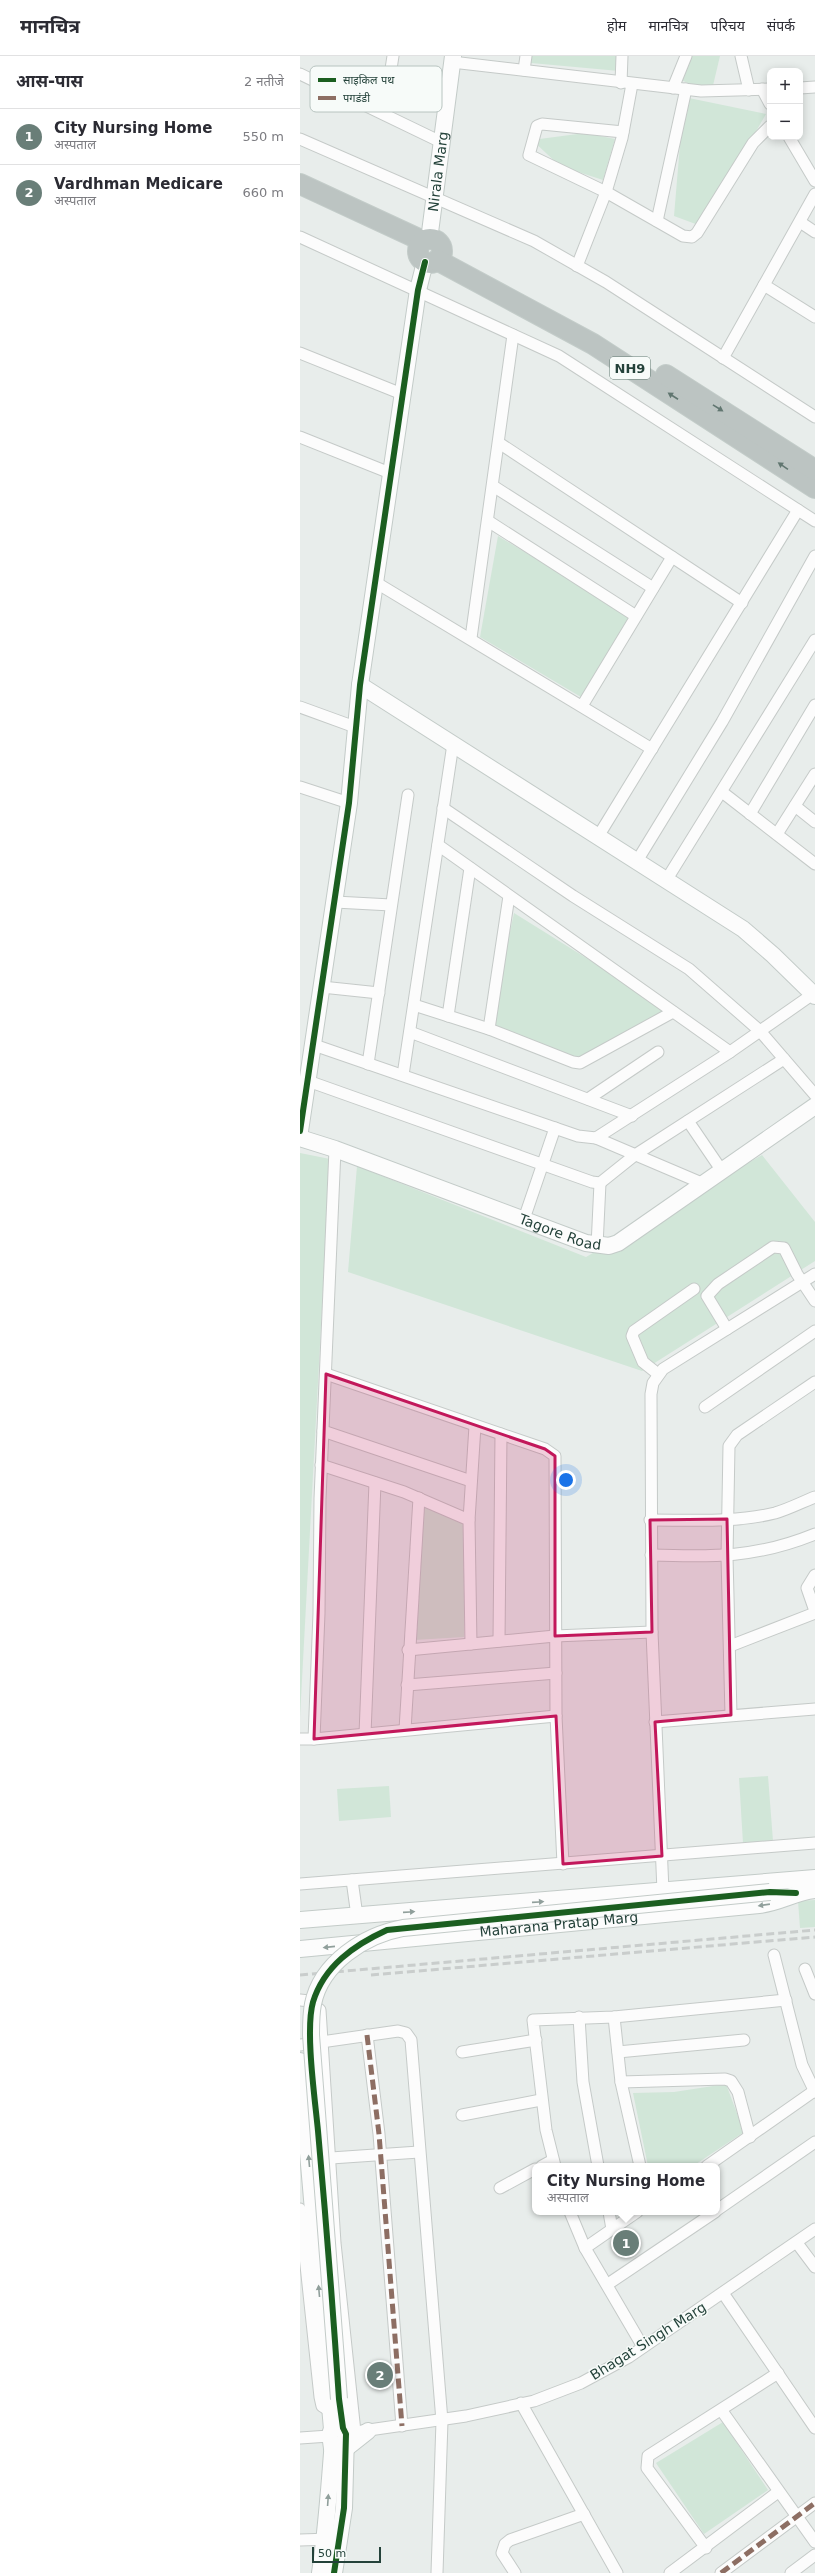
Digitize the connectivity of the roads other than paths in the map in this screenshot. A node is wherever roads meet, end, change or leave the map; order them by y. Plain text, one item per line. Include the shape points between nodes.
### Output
1 (393, 56) edge
2 (526, 56) edge
3 (622, 56) edge
4 (686, 56) edge
5 (741, 56) edge
6 (452, 59) edge
7 (391, 66) edge
8 (524, 70) junction
9 (300, 74) edge
10 (310, 79) edge
11 (626, 84) junction
12 (815, 87) edge
13 (673, 88) junction
14 (803, 88) edge
15 (686, 89) junction
16 (766, 89) edge
17 (748, 90) junction
18 (380, 112) edge
19 (384, 114) joint
20 (767, 129) edge
21 (623, 132) junction
22 (300, 139) edge
23 (791, 140) edge
24 (441, 142) junction
25 (815, 181) edge
26 (300, 184) edge
27 (606, 192) junction
28 (815, 194) edge
29 (434, 196) junction
30 (300, 198) edge
31 (657, 221) junction
32 (800, 222) junction
33 (815, 232) edge
34 (300, 237) edge
35 (429, 251) junction
36 (577, 266) junction
37 (764, 285) junction
38 (418, 290) junction
39 (815, 317) edge
40 (513, 335) junction
41 (300, 353) edge
42 (723, 358) junction
43 (402, 394) junction
44 (815, 417) edge
45 (300, 437) edge
46 (499, 443) junction
47 (815, 470) edge
48 (390, 473) junction
49 (493, 486) junction
50 (815, 488) edge
51 (798, 510) junction
52 (488, 521) junction
53 (815, 521) edge
54 (672, 556) junction
55 (815, 556) edge
56 (375, 582) junction
57 (654, 588) junction
58 (742, 603) junction
59 (636, 616) junction
60 (471, 638) junction
61 (813, 647) edge
62 (360, 685) junction
63 (815, 705) edge
64 (582, 706) junction
65 (300, 707) edge
66 (355, 728) junction
67 (453, 744) junction
68 (652, 749) junction
69 (815, 774) edge
70 (300, 787) edge
71 (722, 792) junction
72 (408, 795) dead end
73 (349, 803) junction
74 (795, 806) junction
75 (443, 808) junction
76 (750, 814) junction
77 (815, 822) edge
78 (777, 834) junction
79 (599, 835) junction
80 (438, 845) junction
81 (637, 860) junction
82 (815, 864) edge
83 (470, 868) junction
84 (667, 879) junction
85 (509, 896) junction
86 (334, 902) junction
87 (391, 905) junction
88 (322, 987) junction
89 (379, 993) junction
90 (814, 995) edge
91 (414, 1005) junction
92 (673, 1012) junction
93 (448, 1016) junction
94 (489, 1029) junction
95 (410, 1032) junction
96 (760, 1032) junction
97 (314, 1045) junction
98 (658, 1052) dead end
99 (730, 1052) junction
100 (784, 1059) junction
101 (368, 1064) junction
102 (403, 1076) junction
103 (308, 1081) junction
104 (815, 1095) edge
105 (588, 1099) junction
106 (815, 1106) edge
107 (632, 1116) junction
108 (688, 1121) junction
109 (555, 1128) junction
110 (300, 1131) edge
111 (300, 1138) edge
112 (596, 1138) junction
113 (335, 1149) junction
114 (635, 1155) junction
115 (543, 1164) junction
116 (722, 1171) junction
117 (600, 1183) junction
118 (704, 1184) junction
119 (524, 1219) junction
120 (597, 1246) junction
121 (815, 1274) edge
122 (802, 1283) junction
123 (694, 1289) dead end
124 (815, 1301) edge
125 (728, 1329) junction
126 (815, 1332) edge
127 (326, 1374) junction
128 (658, 1374) junction
129 (813, 1387) edge
130 (705, 1407) dead end
131 (475, 1426) junction
132 (323, 1431) junction
133 (501, 1434) junction
134 (322, 1466) junction
135 (471, 1481) junction
136 (375, 1483) junction
137 (815, 1496) edge
138 (419, 1498) junction
139 (727, 1519) junction
140 (469, 1520) junction
141 (650, 1520) junction
142 (815, 1534) edge
143 (651, 1556) junction
144 (726, 1557) junction
145 (815, 1575) edge
146 (815, 1612) edge
147 (652, 1632) junction
148 (555, 1636) junction
149 (499, 1641) junction
150 (471, 1644) junction
151 (730, 1646) junction
152 (408, 1650) junction
153 (556, 1673) junction
154 (407, 1685) junction
155 (815, 1709) edge
156 (731, 1715) junction
157 (556, 1716) junction
158 (655, 1722) junction
159 (405, 1730) junction
160 (365, 1734) junction
161 (300, 1738) edge
162 (314, 1739) junction
163 (815, 1843) edge
164 (662, 1856) junction
165 (563, 1864) junction
166 (815, 1878) edge
167 (352, 1880) junction
168 (300, 1884) edge
169 (815, 1890) edge
170 (664, 1891) junction
171 (796, 1894) junction
172 (386, 1913) junction
173 (357, 1916) junction
174 (300, 1920) edge
175 (389, 1940) junction
176 (300, 1950) edge
177 (774, 1955) dead end
178 (805, 1969) dead end
179 (815, 1994) edge
180 (300, 2000) edge
181 (786, 2000) junction
182 (579, 2017) junction
183 (614, 2017) junction
184 (367, 2035) junction
185 (536, 2040) junction
186 (744, 2040) dead end
187 (322, 2041) junction
188 (300, 2045) edge
189 (462, 2052) dead end
190 (618, 2052) junction
191 (300, 2061) edge
192 (621, 2082) junction
193 (814, 2092) edge
194 (542, 2100) junction
195 (462, 2115) dead end
196 (750, 2137) junction
197 (815, 2142) edge
198 (419, 2152) junction
199 (381, 2154) junction
200 (330, 2158) junction
201 (554, 2163) edge
202 (597, 2163) edge
203 (639, 2163) edge
204 (711, 2163) edge
205 (532, 2171) edge
206 (500, 2188) dead end
207 (720, 2208) edge
208 (300, 2209) edge
209 (571, 2215) edge
210 (610, 2215) edge
211 (633, 2215) edge
212 (710, 2215) edge
213 (612, 2229) junction
214 (815, 2229) edge
215 (797, 2243) junction
216 (586, 2248) junction
217 (815, 2267) edge
218 (608, 2284) junction
219 (723, 2293) junction
220 (643, 2347) junction
221 (778, 2373) junction
222 (332, 2403) junction
223 (521, 2404) junction
224 (722, 2411) junction
225 (442, 2421) junction
226 (402, 2426) junction
227 (815, 2428) edge
228 (345, 2432) junction
229 (300, 2438) edge
230 (344, 2450) junction
231 (778, 2492) junction
232 (815, 2502) edge
233 (584, 2514) junction
234 (796, 2517) junction
235 (333, 2539) junction
236 (300, 2540) edge
237 (815, 2542) edge
238 (706, 2548) junction
239 (815, 2555) edge
240 (320, 2573) edge
241 (334, 2573) edge
242 (437, 2573) edge
243 (515, 2573) edge
244 (617, 2573) edge
245 (670, 2573) edge
246 (721, 2573) edge
247 (791, 2573) edge

1 - 7 street
2 - 8 street
3 - 11 street
4 - 13 street
5 - 17 street
6 - 8 street
6 - 24 street, Nirala Marg
8 - 11 street
9 - 10 street
11 - 13 street
11 - 21 street
12 - 14 street
13 - 15 street
15 - 17 street
15 - 31 street
16 - 17 street
18 - 19 street
19 - 24 street
20 - 31 street via 753,143 697,234 692,237 683,236
21 - 27 street
21 - 27 street via 542,124 537,126 529,150 529,155 534,158
22 - 29 street
23 - 25 street
24 - 29 street, Nirala Marg
26 - 35 highway, NH9
27 - 31 street
27 - 36 street
28 - 32 street
29 - 35 street, Nirala Marg
29 - 36 street via 534,241
30 - 35 highway, NH9
32 - 33 street
32 - 37 street
34 - 38 street
35 - 38 street, Nirala Marg
35 -> 47 highway, NH9 via 597,331
50 -> 35 highway, NH9 via 592,344
36 - 42 street
37 - 39 street
37 - 42 street
38 - 40 street
38 - 43 street, Nirala Marg
40 - 46 street
40 - 51 street via 558,356
41 - 43 street
42 - 44 street
43 - 48 street, Nirala Marg
45 - 48 street
46 - 49 street
46 - 54 street
48 - 56 street, Nirala Marg
49 - 52 street
49 - 57 street
51 - 53 street
51 - 58 street
52 - 59 street
52 - 60 street
54 - 57 street
54 - 58 street
55 - 81 street via 722,722
56 - 60 street
56 - 62 street, Nirala Marg
57 - 59 street
58 - 68 street
59 - 64 street
60 - 64 street
61 - 71 street
62 - 66 street, Nirala Marg
62 - 67 street
63 - 76 street
64 - 68 street
65 - 66 street
66 - 73 street, Nirala Marg
67 - 75 street
67 - 79 street
68 - 79 street
69 - 74 street
70 - 73 street
71 - 76 street
71 - 84 street
72 - 87 street
73 - 86 street, Nirala Marg
74 - 77 street
74 - 78 street
75 - 80 street
75 - 96 street via 689,969
76 - 78 street
78 - 82 street
79 - 81 street
80 - 83 street
80 - 91 street
81 - 84 street
83 - 85 street
83 - 93 street
84 - 90 street via 743,929
85 - 92 street
85 - 94 street
86 - 87 street
86 - 88 street, Nirala Marg
87 - 89 street
88 - 89 street
88 - 97 street, Nirala Marg
89 - 101 street
90 - 96 street
91 - 93 street
91 - 95 street
92 - 94 street via 580,1063
92 - 99 street
93 - 94 street
95 - 102 street
95 - 105 street
96 - 99 street
96 - 100 street
97 - 101 street
97 - 103 street, Nirala Marg
98 - 105 street
99 - 107 street
100 - 104 street
100 - 108 street
101 - 102 street
102 - 109 street
103 - 110 street, Nirala Marg
103 - 115 street
105 - 107 street
106 - 116 street, Tagore Road
107 - 112 street
108 - 114 street
108 - 116 street
109 - 112 street via 578,1136
109 - 115 street
111 - 113 street, Tagore Road
112 - 114 street
113 - 119 street, Tagore Road
113 - 127 street
114 - 117 street
114 - 118 street
115 - 117 street
115 - 119 street
116 - 118 street, Tagore Road
117 - 120 street
118 - 120 street, Tagore Road via 618,1243
119 - 120 street, Tagore Road
121 - 122 street
122 - 124 street
122 - 125 street
122 - 125 street via 784,1248 773,1247 718,1284 707,1296
123 - 128 street via 632,1336 643,1362
125 - 128 street
126 - 130 street
127 - 131 street
127 - 132 street
128 - 141 street via 650,1394
129 - 139 street via 732,1439 727,1454
131 - 133 street
131 - 135 street
132 - 134 street
132 - 135 street
133 - 148 street via 545,1449 555,1456
133 - 149 street
134 - 136 street
134 - 162 street
135 - 140 street
136 - 138 street
136 - 160 street
137 - 139 street via 775,1513
138 - 140 street
138 - 152 street
139 - 141 street
139 - 144 street
140 - 150 street
141 - 143 street
142 - 144 street via 783,1547
143 - 144 street
143 - 147 street
144 - 151 street
145 - 146 street via 807,1588
146 - 151 street
147 - 148 street
147 - 158 street
148 - 149 street
148 - 153 street
149 - 150 street
150 - 152 street
151 - 156 street
152 - 154 street
153 - 154 street
153 - 157 street
154 - 159 street
155 - 156 street
156 - 158 street
157 - 159 street
157 - 165 street
158 - 164 street
159 - 160 street
160 - 162 street
161 - 162 street
163 - 164 street
164 - 165 street
164 - 170 street
165 - 167 street
166 - 170 street, Maharana Pratap Marg
167 - 168 street
167 - 173 street
169 - 171 street, Maharana Pratap Marg
172 -> 170 street, Maharana Pratap Marg
171 -> 175 street, Maharana Pratap Marg via 772,1904
171 - 222 street, bridge via 770,1892 397,1928 371,1937 356,1946 333,1967 322,1982 313,2003 311,2035
172 - 173 street, Maharana Pratap Marg
172 - 175 street
173 - 174 street, Maharana Pratap Marg
175 -> 176 street, Maharana Pratap Marg
177 - 181 street
178 - 179 street
180 - 187 street via 310,2001 320,2010
181 - 183 street
181 - 193 street via 802,2065
182 - 183 street
182 - 185 street via 533,2020
182 - 202 street via 583,2082
183 - 190 street
184 - 187 street
184 - 198 street via 398,2031 406,2033 411,2040
184 - 199 street
185 - 189 street
185 - 194 street
186 - 190 street
187 - 188 street
187 - 200 street
190 - 192 street
222 -> 191 street
192 - 196 street via 725,2079 731,2081 738,2092
192 - 203 street
193 - 196 street
194 - 195 street
194 - 201 street
196 - 204 street
197 - 207 street
198 - 199 street
198 - 225 street
199 - 200 street
199 - 226 street
200 - 228 street
205 - 206 street
208 - 222 street via 320,2398 322,2406
209 - 216 street
210 - 213 street
211 - 213 street
212 - 218 street
213 - 216 street
214 - 215 street, Bhagat Singh Marg
215 - 217 street
215 - 219 street, Bhagat Singh Marg
216 - 218 street
218 - 220 street
219 - 220 street, Bhagat Singh Marg
219 - 221 street
220 - 223 street, Bhagat Singh Marg via 581,2383
221 - 224 street
221 - 227 street
222 - 228 street
223 - 225 street, Bhagat Singh Marg
223 - 233 street
224 - 231 street
224 - 238 street via 651,2453 646,2462 647,2468
225 - 226 street, Bhagat Singh Marg
225 - 242 street
226 - 228 street, Bhagat Singh Marg
228 - 229 street, Bhagat Singh Marg
228 - 230 street
228 - 230 street
235 -> 228 street via 332,2448
230 - 235 street via 344,2508
231 - 234 street
231 - 238 street
232 - 234 street
233 - 243 street via 505,2544 502,2553
233 - 244 street
234 - 237 street
234 - 246 street
235 - 236 street
235 - 240 street
235 - 241 street
238 - 245 street
239 - 247 street

